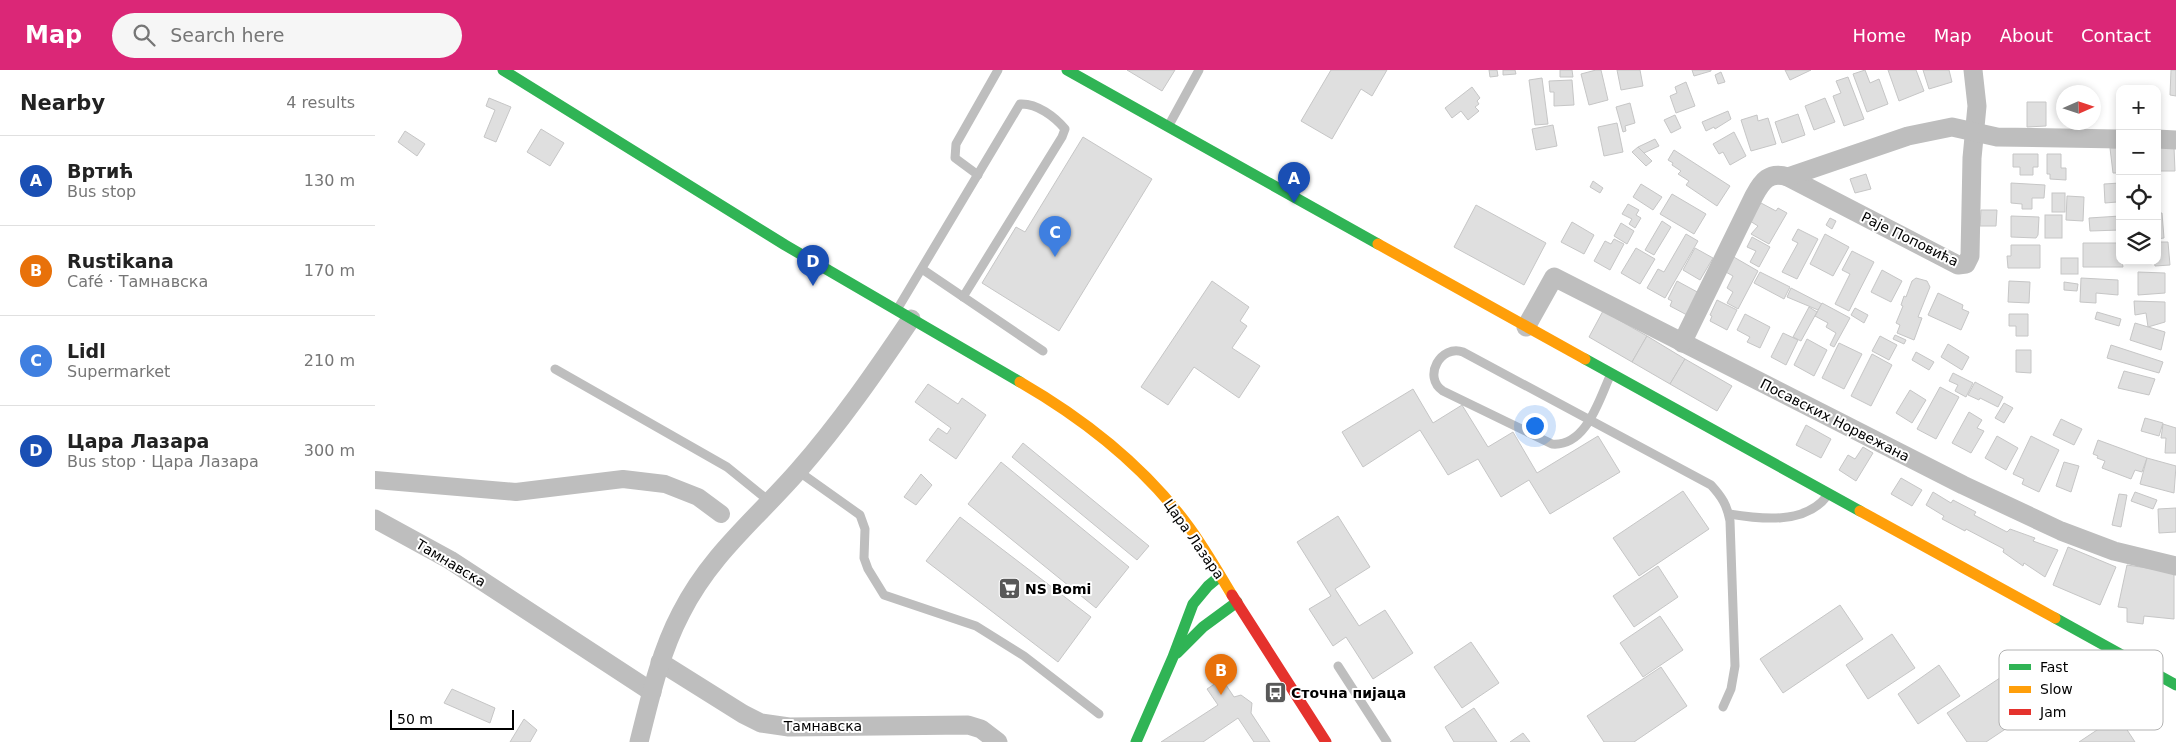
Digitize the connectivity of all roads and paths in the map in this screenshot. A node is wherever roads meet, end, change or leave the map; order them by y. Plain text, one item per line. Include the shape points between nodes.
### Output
1 (503, 70) edge
2 (998, 70) edge
3 (1067, 70) edge
4 (1199, 70) edge
5 (1973, 70) edge
6 (1169, 125) junction
7 (1974, 131) junction
8 (2116, 139) edge
9 (2161, 139) edge
10 (2176, 140) edge
11 (978, 175) junction
12 (1787, 177) junction
13 (922, 269) junction
14 (963, 297) junction
15 (904, 315) junction
16 (1526, 327) junction
17 (1682, 343) junction
18 (1043, 351) dead end
19 (555, 369) dead end
20 (1611, 374) junction
21 (1590, 419) junction
22 (798, 471) junction
23 (1829, 494) junction
24 (769, 501) junction
25 (1729, 514) junction
26 (375, 519) edge
27 (2176, 566) edge
28 (1221, 576) junction
29 (1237, 602) junction
30 (2112, 650) edge
31 (1174, 656) junction
32 (660, 662) junction
33 (1338, 666) dead end
34 (2163, 678) edge
35 (2176, 685) edge
36 (652, 692) junction
37 (1723, 707) dead end
38 (1099, 714) dead end
39 (639, 742) edge
40 (998, 742) edge
41 (1136, 742) edge
42 (1326, 742) edge
43 (1387, 742) edge

1 - 15 street, Цара Лазара
2 - 11 lane via 957,144 955,158
3 - 6 street
4 - 6 lane
5 - 7 street via 1977,106
6 - 16 street
7 - 8 street via 1997,137
7 - 12 street via 1937,128
7 - 12 street, Раје Поповића via 1970,256 1963,265
9 - 10 street
11 - 13 lane
11 - 14 lane via 1020,104 1034,106 1065,130
12 - 17 street via 1773,175 1762,181
13 - 14 lane
13 - 15 lane
14 - 18 lane
15 - 22 street via 839,422
15 - 28 street, Цара Лазара via 1041,394 1121,452 1169,501
16 - 17 street, Посавских Норвежана via 1554,277
16 - 20 street
17 - 27 street, Посавских Норвежана via 2061,531 2113,551
19 - 24 lane via 727,467
20 - 21 lane
20 - 23 street
21 - 21 lane via 1575,437 1552,444 1436,387 1433,382 1435,368 1444,354 1458,350
21 - 25 lane via 1711,485 1723,499
22 - 24 street
22 - 38 lane via 860,515 865,529 864,558 884,595 976,626 1024,656
23 - 25 lane via 1817,506 1798,515 1761,517
23 - 30 street
24 - 32 street via 734,537 705,574 682,611
25 - 37 lane via 1735,666 1731,689
26 - 36 street, Тамнавска via 450,560
28 - 29 street, Цара Лазара
28 - 31 street via 1201,592 1190,607
29 - 31 street via 1203,627
29 - 42 street, Цара Лазара
31 - 41 street
32 - 36 street
32 - 40 street, Тамнавска via 761,722 789,727 968,725 981,729
33 - 43 lane
34 - 35 street
36 - 39 street

